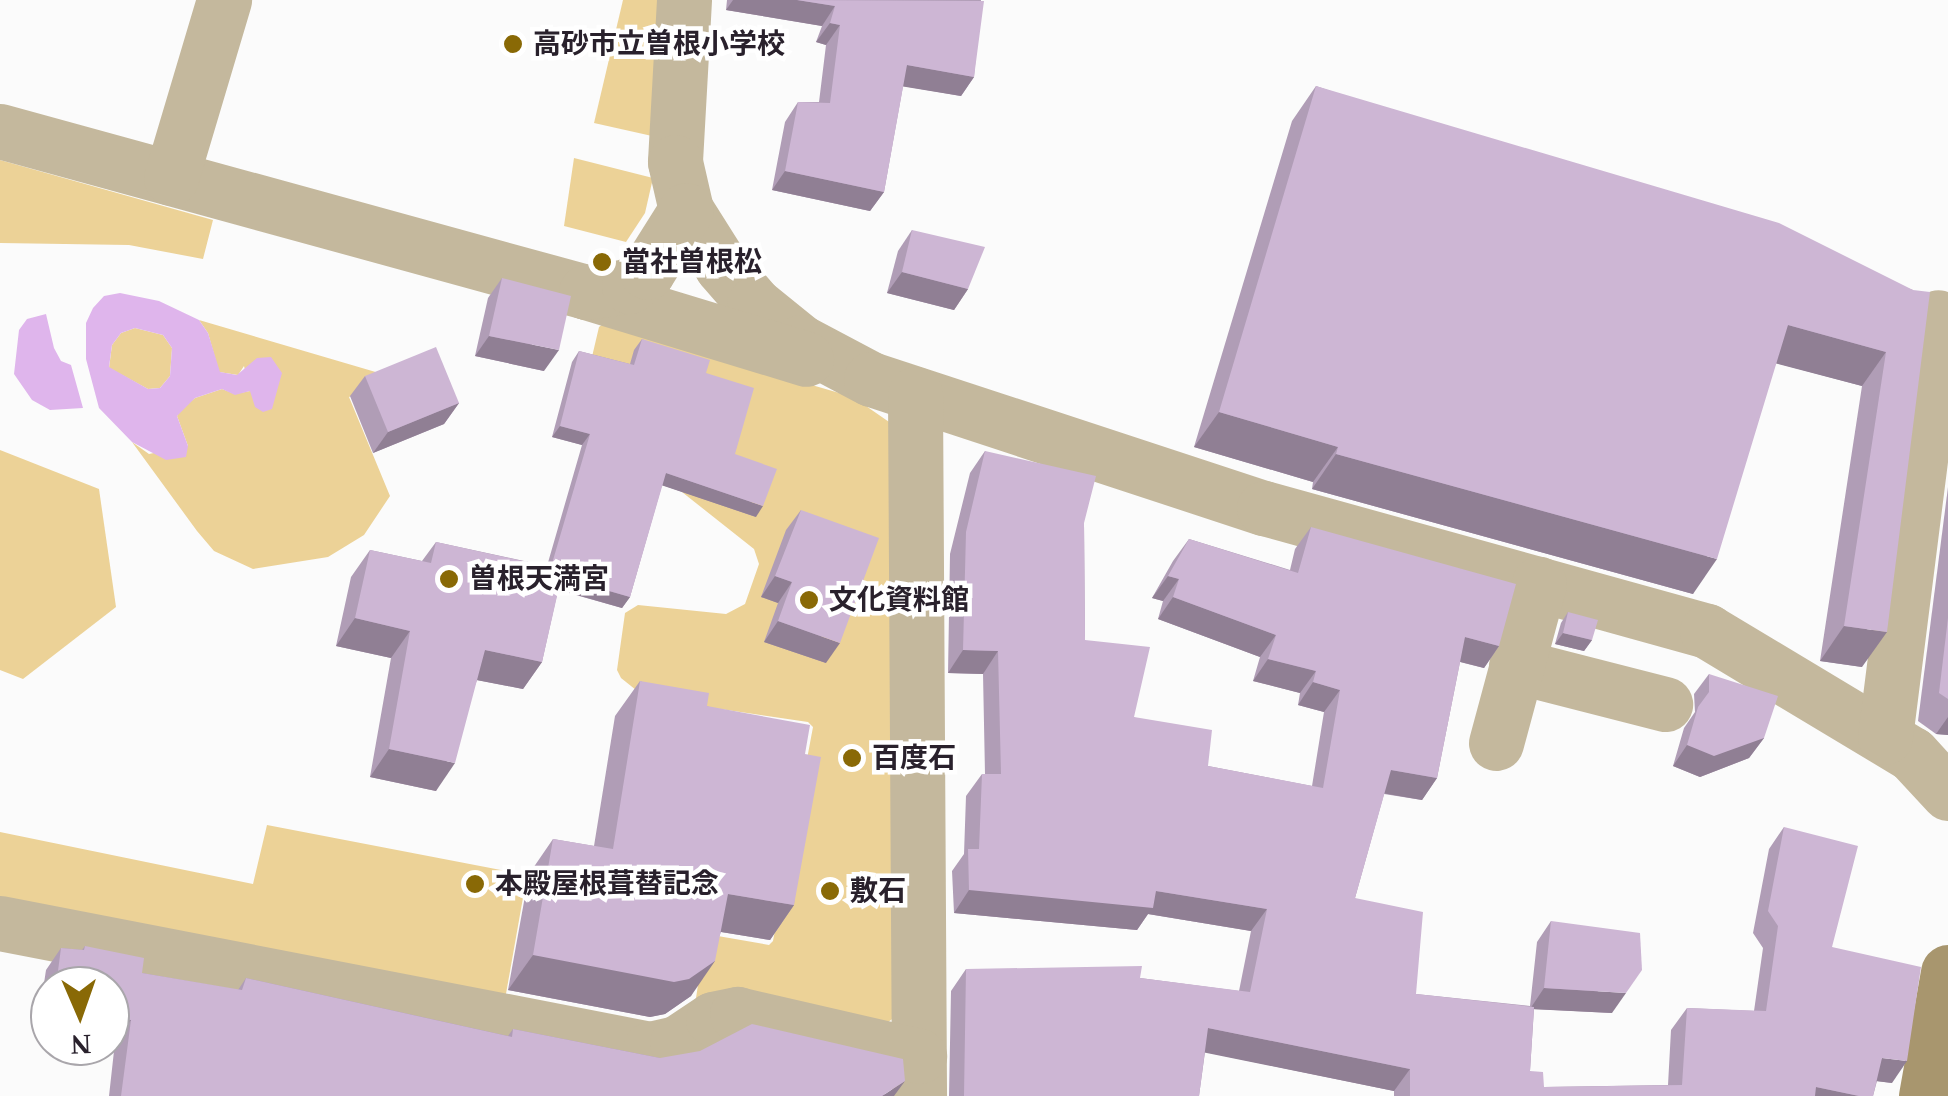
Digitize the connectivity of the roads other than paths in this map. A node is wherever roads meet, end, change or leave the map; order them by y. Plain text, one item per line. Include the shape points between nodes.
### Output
1 (224, 0) edge
2 (684, 0) edge
3 (0, 131) edge
4 (171, 178) junction
5 (686, 210) junction
6 (586, 292) junction
7 (1938, 317) dead end
8 (893, 386) junction
9 (1539, 584) junction
10 (1516, 666) junction
11 (1666, 704) dead end
12 (1885, 738) junction
13 (1496, 742) dead end
14 (1948, 793) edge
15 (0, 924) edge
16 (1948, 972) edge
17 (919, 1076) edge
18 (1926, 1096) edge

1 - 4 street
2 - 5 street via 676,162
3 - 4 street
4 - 6 street
5 - 6 street via 647,272 629,286
5 - 8 street via 754,304 802,342
6 - 8 street
7 - 12 street
8 - 9 street via 1264,508
8 - 17 street
9 - 10 street
9 - 12 street via 1707,631
10 - 11 street
10 - 13 street
12 - 14 street via 1912,754
15 - 17 street via 650,1049 677,1043 713,1018 738,1014
16 - 18 main road

